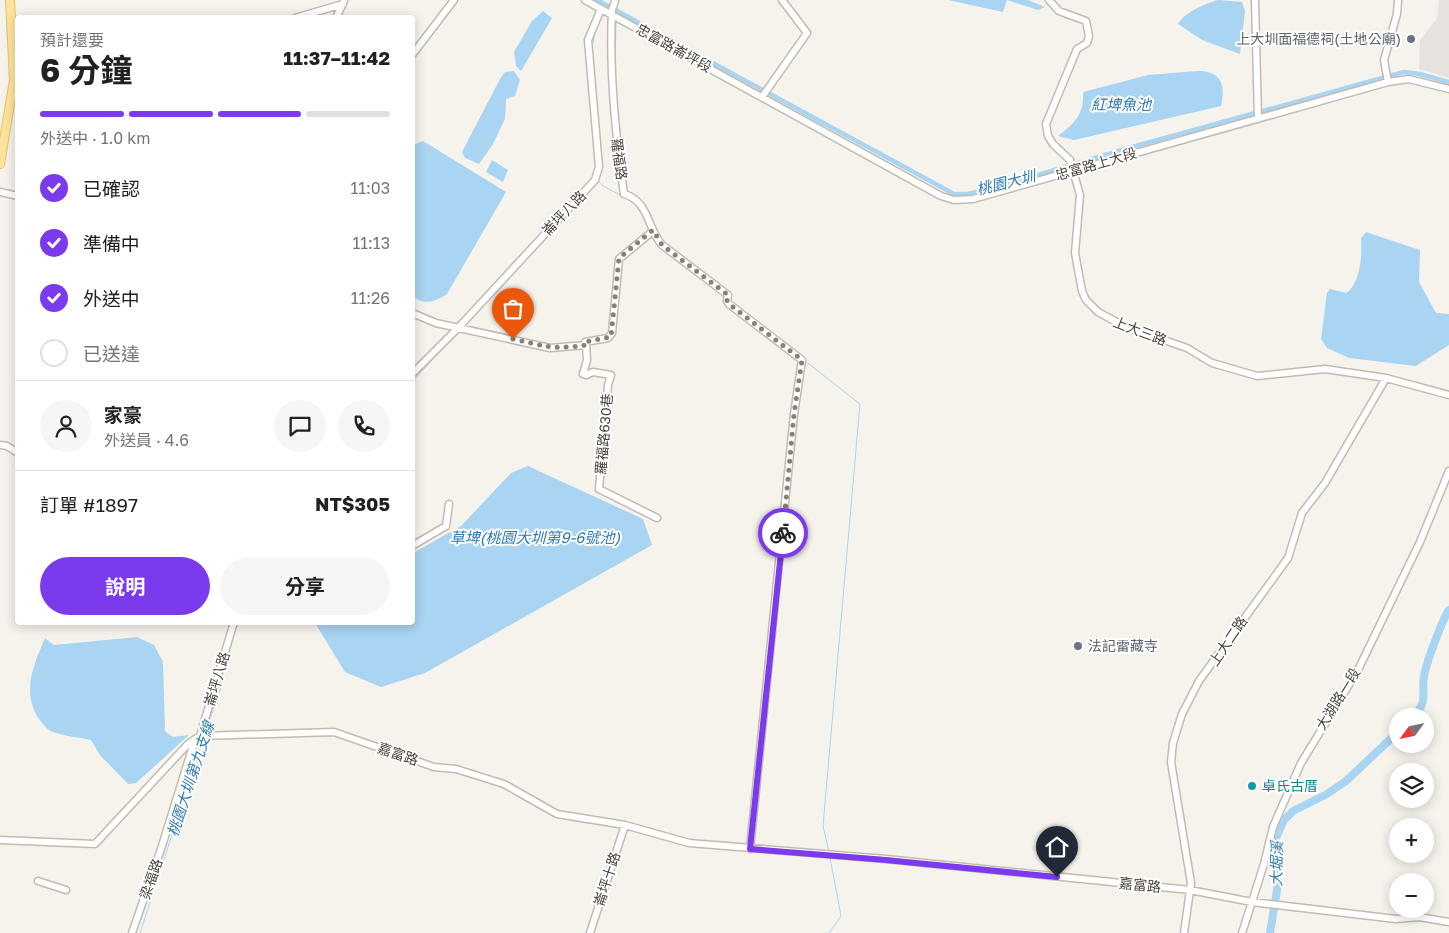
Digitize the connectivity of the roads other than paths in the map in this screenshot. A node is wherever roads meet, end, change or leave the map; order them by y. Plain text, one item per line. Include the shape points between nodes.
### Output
1 (10, 0) edge
2 (454, 0) edge
3 (585, 0) edge
4 (782, 0) edge
5 (1049, 0) edge
6 (1256, 0) edge
7 (1398, 0) edge
8 (344, 2) edge
9 (614, 7) edge
10 (601, 9) junction
11 (304, 15) edge
12 (338, 15) edge
13 (415, 50) edge
14 (1387, 78) junction
15 (1449, 89) edge
16 (763, 96) junction
17 (1257, 114) junction
18 (0, 164) edge
19 (1073, 170) junction
20 (0, 192) edge
21 (15, 195) edge
22 (653, 230) junction
23 (415, 314) edge
24 (458, 328) junction
25 (586, 345) junction
26 (415, 371) edge
27 (1386, 378) junction
28 (1449, 395) edge
29 (0, 444) edge
30 (15, 451) edge
31 (1449, 471) edge
32 (450, 504) dead end
33 (657, 518) dead end
34 (415, 544) edge
35 (233, 625) edge
36 (198, 738) junction
37 (625, 824) junction
38 (0, 840) edge
39 (750, 849) junction
40 (38, 881) dead end
41 (66, 890) dead end
42 (1190, 890) junction
43 (1252, 902) junction
44 (1449, 922) edge
45 (132, 933) edge
46 (590, 933) edge
47 (1184, 933) edge
48 (1242, 933) edge

1 - 18 main road via 14,80
2 - 13 street
3 - 10 street, 忠富路崙坪段
4 - 16 street via 807,33
5 - 19 street, 上大三路 via 1059,11 1088,25 1087,43 1077,49 1046,124 1048,136 1070,160
6 - 17 street
7 - 14 street via 1384,60
8 - 11 street
8 - 12 street
9 - 10 street, 忠富路崙坪段
9 - 16 street, 忠富路崙坪段
9 - 22 street, 羅福路 via 611,66 615,132 624,194 641,202
10 - 24 street, 崙坪八路 via 588,40 600,167 596,180
14 - 15 street, 忠富路上大段 via 1409,79
14 - 17 street, 忠富路上大段
16 - 19 street, 忠富路上大段 via 941,196 954,200 973,199
17 - 19 street, 忠富路上大段
19 - 27 street, 上大三路 via 1080,194 1075,253 1077,269 1086,300 1098,312 1124,326 1186,348 1212,363 1257,376 1326,369
20 - 21 street
22 - 25 street via 619,258 611,337 585,342
22 - 39 street, 羅福路 via 662,245 802,360
23 - 24 street
24 - 25 street via 550,348
24 - 26 street, 崙坪八路
25 - 33 street, 羅福路630巷 via 587,360 582,374 611,375 599,489
27 - 28 street, 上大三路
27 - 42 street, 上大二路 via 1325,483 1302,513 1288,558 1199,681 1182,714 1171,762
29 - 30 street
31 - 43 street, 大湖路一段 via 1420,542 1358,670 1301,763 1273,828
32 - 34 street via 446,526
35 - 36 street, 崙坪八路
36 - 37 street, 嘉富路 via 334,732 434,767 456,769 504,784 557,814
36 - 38 street via 95,844
36 - 45 street, 梁福路
37 - 39 street, 嘉富路 via 689,843
37 - 46 street, 崙坪十路
39 - 42 street, 嘉富路
40 - 41 street
42 - 43 street, 嘉富路
42 - 47 street, 上大二路
43 - 44 street, 嘉富路
43 - 48 street, 大湖路一段

